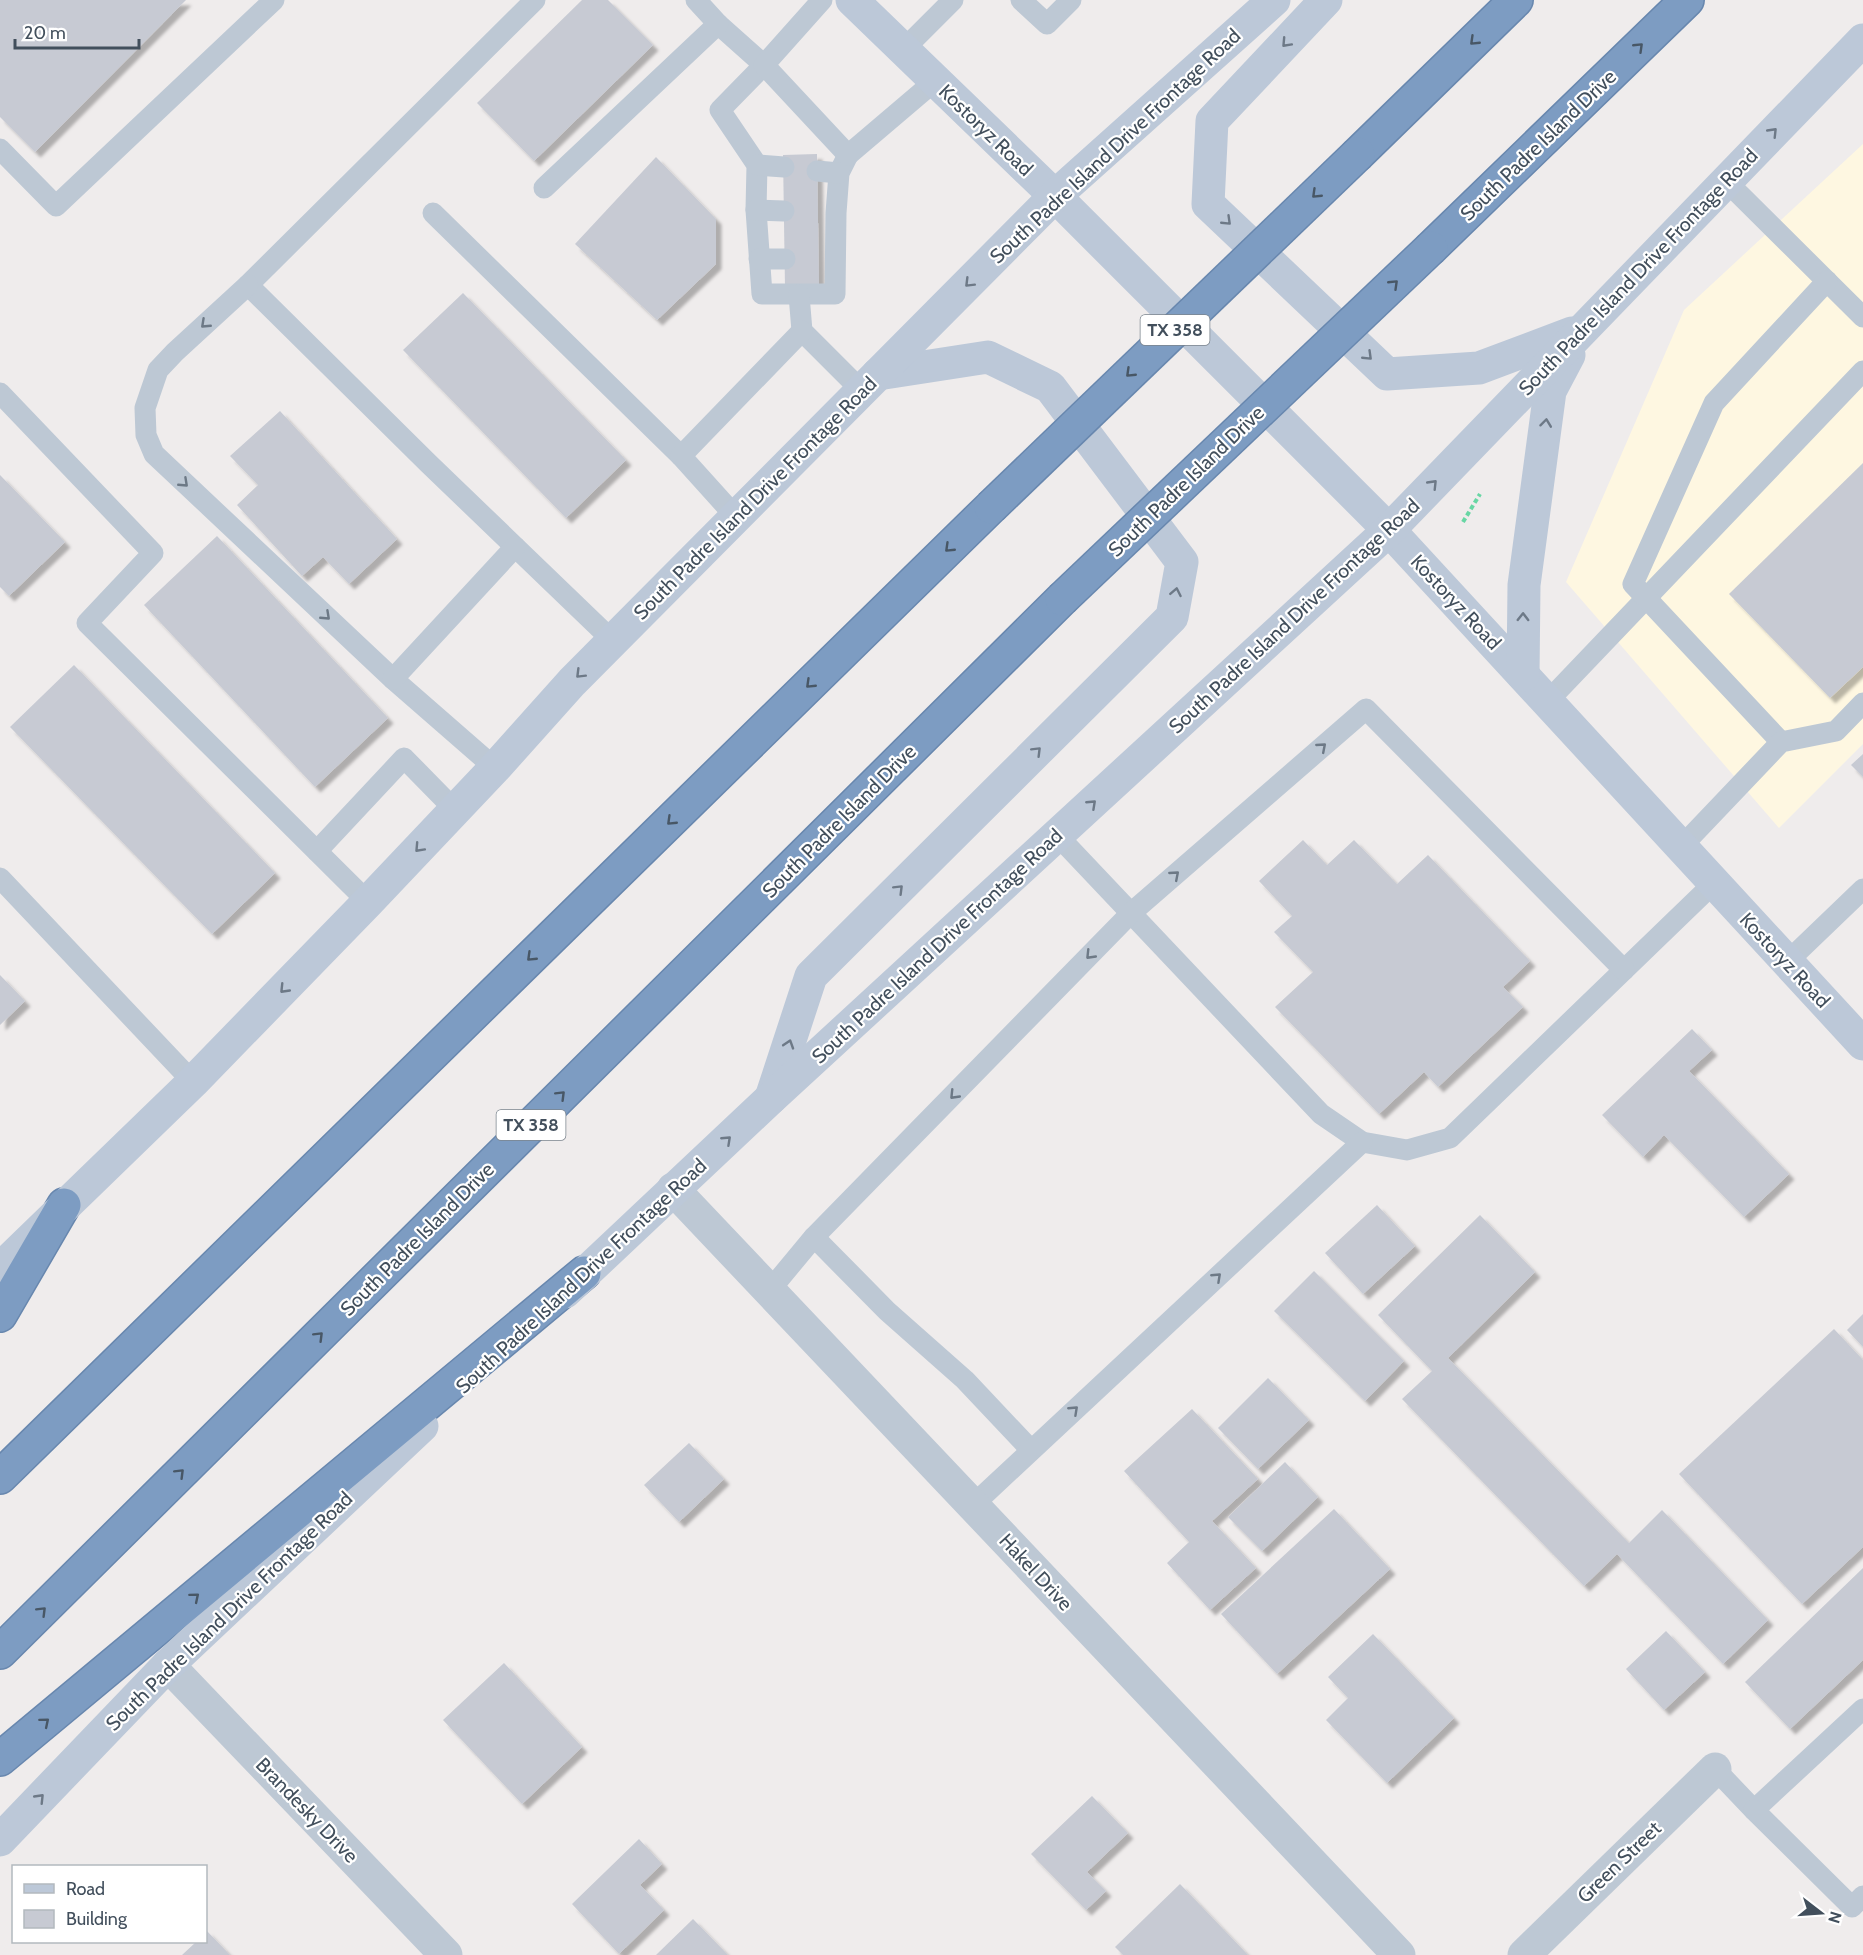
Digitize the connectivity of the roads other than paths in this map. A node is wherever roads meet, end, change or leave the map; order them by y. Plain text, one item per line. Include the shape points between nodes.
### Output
1 (274, 0) edge
2 (535, 0) edge
3 (696, 0) edge
4 (822, 0) edge
5 (852, 0) edge
6 (953, 0) edge
7 (1021, 0) edge
8 (1071, 0) edge
9 (1274, 0) edge
10 (1326, 0) edge
11 (1516, 0) edge
12 (1687, 0) edge
13 (718, 24) junction
14 (1863, 40) edge
15 (903, 50) junction
16 (764, 65) junction
17 (935, 81) junction
18 (0, 149) edge
19 (844, 164) junction
20 (757, 165) junction
21 (784, 167) dead end
22 (818, 171) dead end
23 (1726, 180) junction
24 (544, 188) dead end
25 (1055, 196) junction
26 (756, 210) junction
27 (784, 211) dead end
28 (433, 213) dead end
29 (759, 259) junction
30 (785, 259) dead end
31 (1827, 281) junction
32 (248, 285) junction
33 (799, 295) junction
34 (1863, 317) edge
35 (1582, 329) junction
36 (802, 331) junction
37 (1863, 371) edge
38 (870, 383) junction
39 (0, 393) edge
40 (681, 456) junction
41 (736, 517) junction
42 (1389, 530) junction
43 (515, 547) junction
44 (1646, 598) junction
45 (613, 641) junction
46 (1523, 675) junction
47 (393, 679) junction
48 (1547, 702) junction
49 (1863, 703) edge
50 (1781, 742) junction
51 (495, 768) junction
52 (455, 810) junction
53 (1057, 836) junction
54 (1682, 847) junction
55 (316, 851) junction
56 (0, 878) edge
57 (1714, 883) junction
58 (1863, 889) edge
59 (368, 902) junction
60 (1131, 913) junction
61 (1787, 962) junction
62 (1624, 970) junction
63 (1863, 1044) edge
64 (193, 1082) junction
65 (770, 1099) junction
66 (1362, 1142) junction
67 (674, 1189) junction
68 (64, 1205) junction
69 (814, 1237) junction
70 (0, 1269) edge
71 (584, 1273) junction
72 (770, 1290) junction
73 (0, 1315) edge
74 (1031, 1450) junction
75 (0, 1478) edge
76 (973, 1505) junction
77 (0, 1652) edge
78 (168, 1665) junction
79 (1863, 1709) edge
80 (0, 1759) edge
81 (1715, 1769) joint
82 (1754, 1809) junction
83 (0, 1840) edge
84 (1863, 1896) edge
85 (446, 1955) edge
86 (1399, 1955) edge
87 (1524, 1955) edge

1 - 18 lane via 56,206
2 - 32 lane
3 - 13 lane
4 - 16 lane
5 - 15 main road, Kostoryz Road
6 - 15 lane
7 - 8 lane via 1047,24
9 - 25 main road, South Padre Island Drive Frontage Road
10 -> 35 main road via 1212,121 1208,204 1387,374 1479,368
11 -> 75 highway, TX 358, bridge via 991,507
77 -> 12 highway, South Padre Island Drive / TX 358, bridge via 1062,599
13 - 16 lane
13 - 24 lane
23 -> 14 main road, South Padre Island Drive Frontage Road
15 - 17 main road, Kostoryz Road
16 - 19 lane
16 - 20 lane via 720,110
17 - 19 lane
17 - 25 main road, Kostoryz Road
19 - 22 lane
19 - 33 lane via 827,213 827,260 836,294
20 - 21 lane
20 - 26 lane
23 - 31 lane
23 - 35 main road, South Padre Island Drive Frontage Road
25 -> 38 main road, South Padre Island Drive Frontage Road
25 - 42 main road, Kostoryz Road
26 - 27 lane
26 - 29 lane
28 - 40 lane
29 - 30 lane
29 - 33 lane via 762,294
31 - 34 lane
31 - 44 lane via 1714,403 1633,584
32 - 43 lane
32 -> 47 lane via 158,370 145,408 146,435 154,454
33 - 36 lane
42 -> 35 main road, South Padre Island Drive Frontage Road
46 -> 35 main road via 1524,585 1551,391
36 - 38 lane
36 - 40 lane
37 - 44 lane
38 - 41 main road, South Padre Island Drive Frontage Road
65 -> 38 main road via 811,976 1172,617 1182,562 1050,387 988,357
39 - 55 lane via 153,553 87,622
40 - 41 lane
41 - 45 main road, South Padre Island Drive Frontage Road
42 - 46 main road, Kostoryz Road
53 -> 42 main road, South Padre Island Drive Frontage Road
43 - 45 lane
43 - 47 lane
44 - 48 lane
44 - 50 lane
45 -> 51 main road, South Padre Island Drive Frontage Road
46 - 48 main road, Kostoryz Road
47 - 51 lane
48 - 54 main road, Kostoryz Road
49 - 50 lane via 1836,731
50 - 54 lane
51 - 52 main road, South Padre Island Drive Frontage Road
52 - 55 lane via 404,758
52 -> 59 main road, South Padre Island Drive Frontage Road
53 - 60 lane
53 - 65 main road, South Padre Island Drive Frontage Road
54 - 57 main road, Kostoryz Road
55 - 59 lane
56 - 64 lane
57 - 61 main road, Kostoryz Road
57 - 62 lane
58 - 61 lane
59 -> 64 main road, South Padre Island Drive Frontage Road
60 -> 62 lane via 1366,709
60 - 66 lane via 1322,1114
60 -> 69 lane
61 - 63 main road, Kostoryz Road
62 - 66 lane via 1450,1138 1407,1150
64 - 68 main road, South Padre Island Drive Frontage Road
67 -> 65 main road, South Padre Island Drive Frontage Road
74 -> 66 lane
67 - 71 main road, South Padre Island Drive Frontage Road
67 - 72 street, Hakel Drive
68 - 70 main road, South Padre Island Drive Frontage Road
68 - 73 highway
69 - 72 lane
69 - 74 lane via 886,1311 965,1380
71 - 78 main road, South Padre Island Drive Frontage Road
80 -> 71 highway
72 - 76 street, Hakel Drive
74 - 76 lane
76 - 86 street, Hakel Drive
83 -> 78 main road, South Padre Island Drive Frontage Road
78 - 85 street, Brandesky Drive
79 - 82 lane
81 - 82 lane
81 - 87 street, Green Street
82 - 84 lane via 1852,1907

